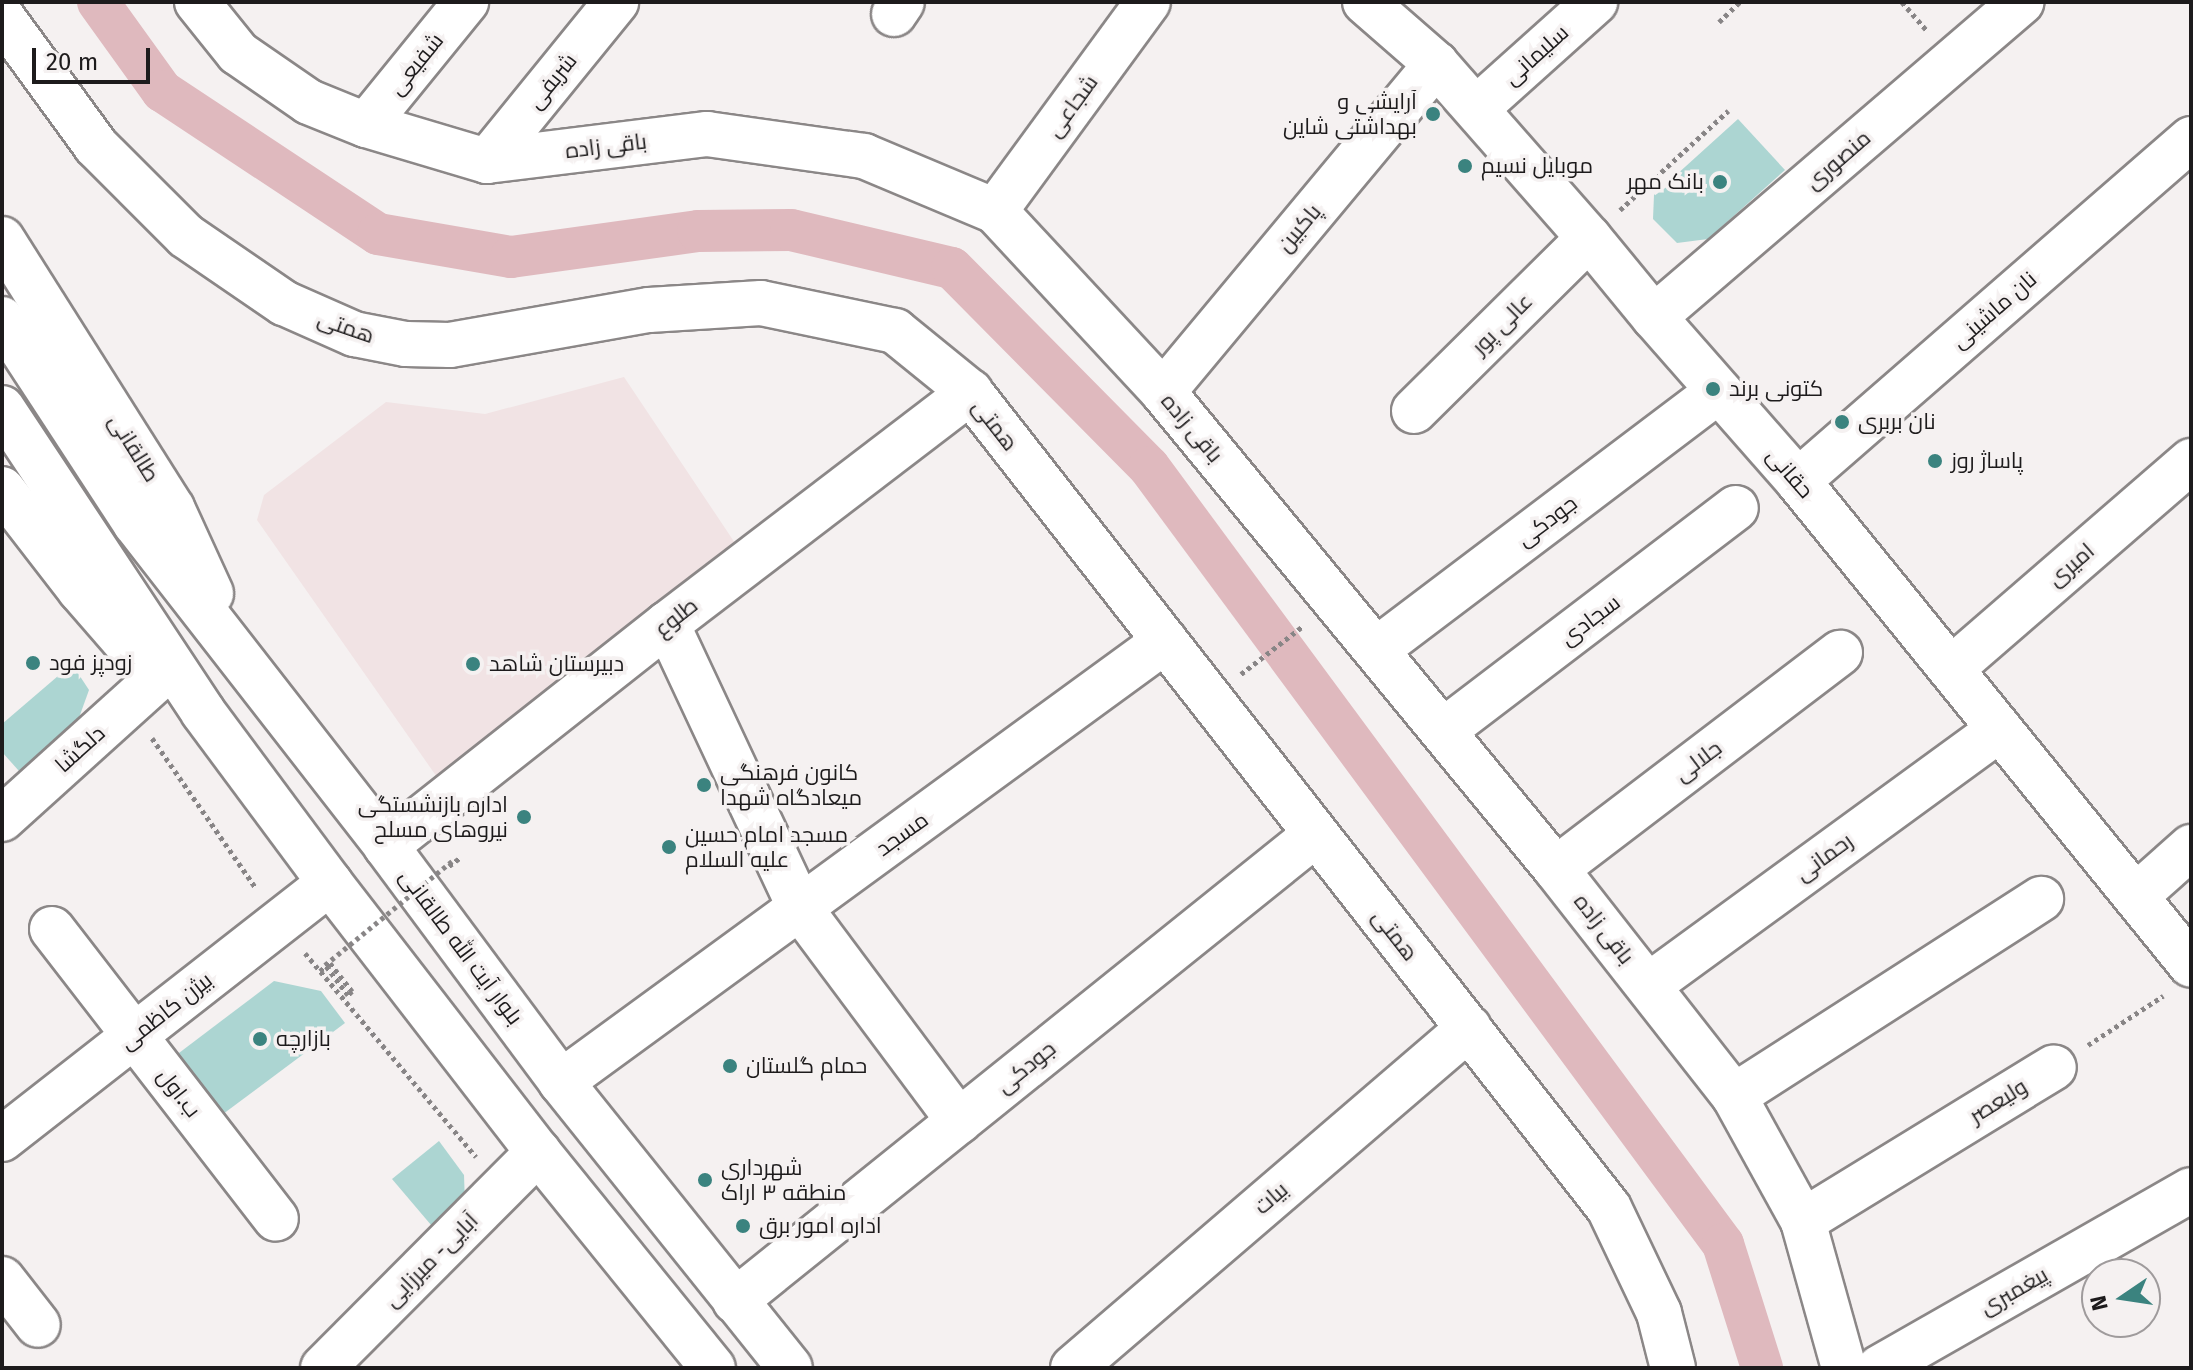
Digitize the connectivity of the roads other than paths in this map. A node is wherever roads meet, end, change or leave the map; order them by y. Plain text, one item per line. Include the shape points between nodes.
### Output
1 (197, 2) edge
2 (466, 2) edge
3 (616, 2) edge
4 (1148, 2) edge
5 (1365, 2) edge
6 (1595, 2) edge
7 (2022, 2) edge
8 (2, 17) edge
9 (1436, 64) junction
10 (1477, 108) junction
11 (366, 125) junction
12 (2191, 139) edge
13 (487, 161) junction
14 (995, 211) junction
15 (1589, 238) junction
16 (2, 239) edge
17 (1654, 317) junction
18 (2, 319) edge
19 (1718, 391) junction
20 (970, 392) junction
21 (1163, 392) junction
22 (2, 408) edge
23 (1414, 411) dead end
24 (2191, 461) edge
25 (1798, 481) junction
26 (2, 489) edge
27 (1736, 508) dead end
28 (667, 624) junction
29 (1165, 641) junction
30 (1376, 650) junction
31 (1840, 653) dead end
32 (246, 667) junction
33 (1951, 669) junction
34 (158, 678) junction
35 (203, 712) junction
36 (2000, 729) junction
37 (1443, 731) junction
38 (2, 819) edge
39 (1316, 834) junction
40 (386, 846) junction
41 (2191, 847) edge
42 (1556, 869) junction
43 (330, 883) junction
44 (2136, 896) junction
45 (2041, 899) dead end
46 (800, 908) junction
47 (52, 929) dead end
48 (2178, 980) edge
49 (1649, 985) junction
50 (1469, 1028) junction
51 (135, 1035) junction
52 (2054, 1067) road end
53 (561, 1082) junction
54 (1734, 1096) junction
55 (959, 1121) junction
56 (2, 1139) edge
57 (538, 1152) junction
58 (2191, 1190) edge
59 (276, 1219) dead end
60 (1803, 1221) junction
61 (2, 1279) edge
62 (735, 1301) junction
63 (38, 1325) dead end
64 (696, 1362) edge
65 (323, 1368) edge
66 (790, 1368) edge
67 (1073, 1368) edge
68 (1673, 1368) edge
69 (1844, 1368) edge
70 (1879, 1368) edge

1 - 11 street, باقی زاده via 238,53 309,102
2 - 11 street, شفیعی
3 - 13 street, شریفی
4 - 14 street, شجاعی
5 - 9 street, حقانی
6 - 10 street, سلیمانی
7 - 17 street, منصوری
8 - 20 street, همتی via 96,146 186,236 284,303 354,334 406,344 450,345 649,310 761,303 895,331
9 - 10 street, حقانی
9 - 21 street, پاکبین
10 - 15 street, حقانی
11 - 13 street, باقی زاده
12 - 25 street, نان ماشینی
13 - 14 street, باقی زاده via 707,134 864,156
14 - 21 street, باقی زاده
15 - 17 street, حقانی
15 - 23 street, عالی پور
16 - 32 street, طالقانی via 172,508
17 - 19 street, حقانی
18 - 32 street, بلوار آیت الله طالقانی via 135,523
19 - 25 street, حقانی
19 - 30 street, جودکی
20 - 28 street, طلوع
20 - 29 street, همتی
21 - 30 street, باقی زاده
22 - 35 street
24 - 33 street, امیری
25 - 33 street, حقانی
26 - 34 street via 80,590
27 - 37 street, سجادی
28 - 40 street, طلوع
28 - 46 street
29 - 39 street, همتی
29 - 46 street, مسجد
30 - 37 street, باقی زاده
31 - 42 street, جلالی
32 - 40 street, بلوار آیت الله طالقانی
33 - 36 street, حقانی
34 - 35 street
34 - 38 street, دلگشا
35 - 43 street
36 - 44 street, حقانی
36 - 49 street, رحمانی
37 - 42 street, باقی زاده
39 - 50 street, همتی
39 - 55 street, جودکی
40 - 53 street, بلوار آیت الله طالقانی
41 - 44 street
42 - 49 street, باقی زاده
43 - 51 street, بیژن کاظمی
43 - 57 street
44 - 48 street, حقانی
45 - 54 street
46 - 53 street, مسجد
46 - 55 street
47 - 51 street, ب.اول
49 - 54 street, باقی زاده
50 - 67 street, بیات
50 - 68 street, همتی via 1609,1208 1659,1313
51 - 56 street, بیژن کاظمی
51 - 59 street, ب.اول
52 - 60 street, ولیعصر
53 - 62 street, بلوار آیت الله طالقانی
54 - 60 street, باقی زاده
55 - 62 street, جودکی
57 - 64 street
57 - 65 street, آبایی- میرزایی
58 - 70 street, پیغمبری
60 - 69 street, باقی زاده
61 - 63 street
62 - 66 street, بلوار آیت الله طالقانی

